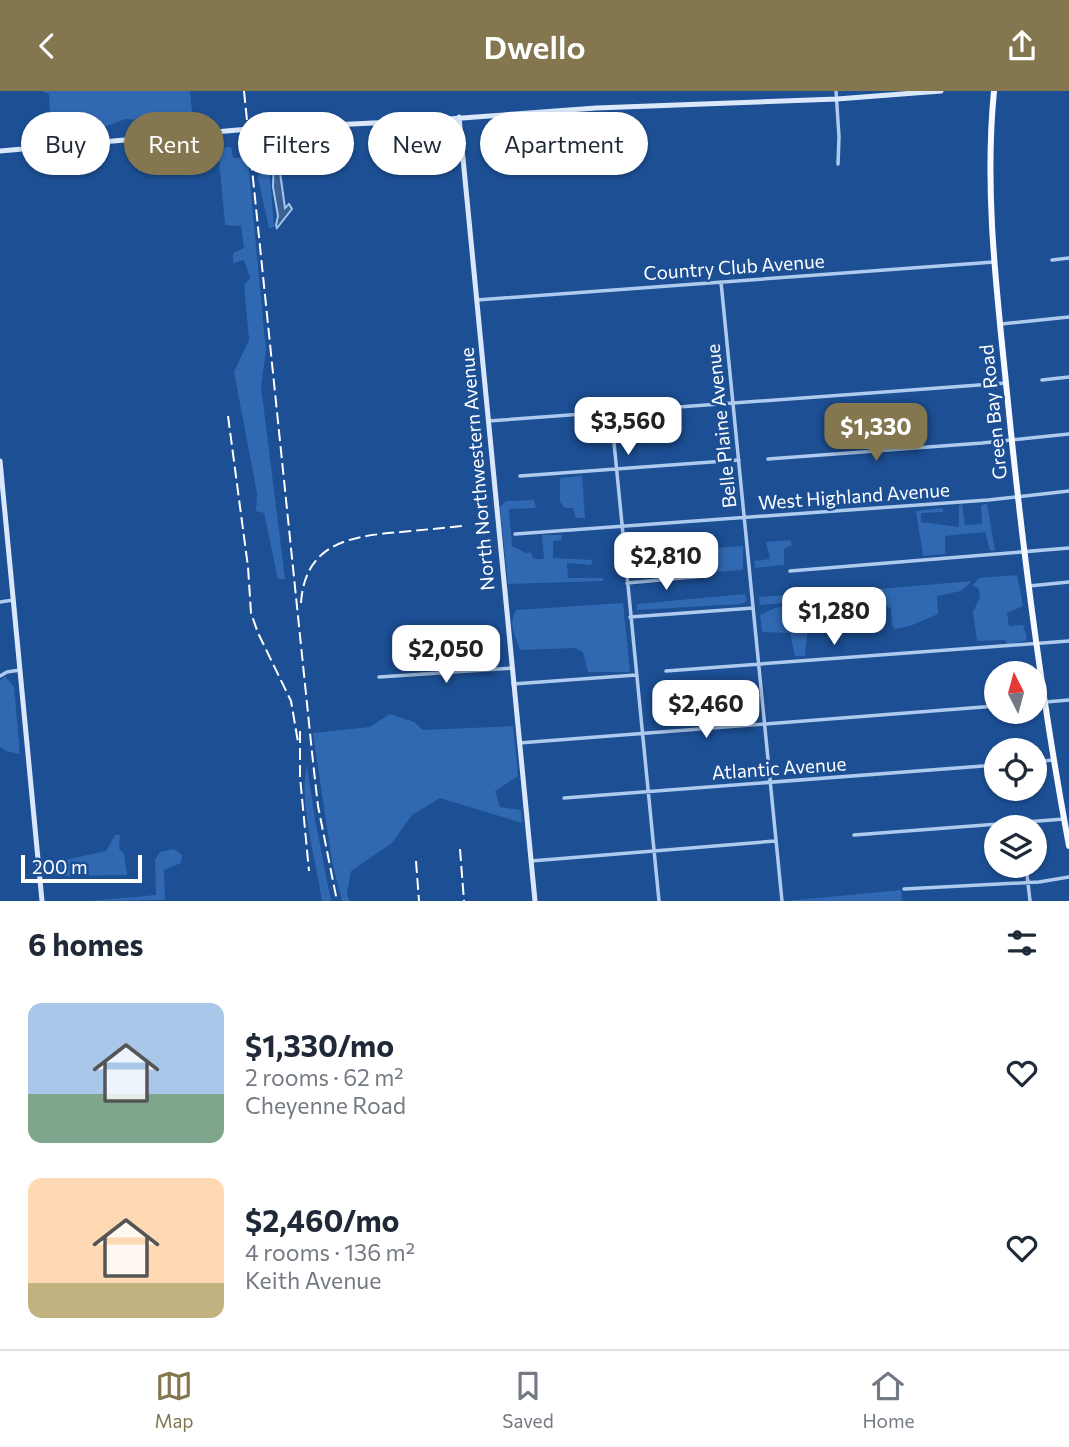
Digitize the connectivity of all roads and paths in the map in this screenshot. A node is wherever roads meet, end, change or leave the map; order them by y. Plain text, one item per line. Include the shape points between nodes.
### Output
1 (836, 91) edge
2 (941, 91) edge
3 (993, 91) edge
4 (837, 99) junction
5 (466, 117) edge
6 (368, 122) edge
7 (0, 151) edge
8 (838, 164) dead end
9 (465, 175) edge
10 (1069, 258) edge
11 (1052, 260) dead end
12 (994, 262) junction
13 (721, 282) junction
14 (477, 300) junction
15 (1069, 317) edge
16 (1000, 324) junction
17 (1069, 377) edge
18 (1042, 380) dead end
19 (1006, 383) junction
20 (733, 403) junction
21 (611, 412) junction
22 (488, 421) junction
23 (1069, 434) edge
24 (1012, 440) junction
25 (768, 459) dead end
26 (738, 460) junction
27 (0, 461) edge
28 (616, 470) junction
29 (520, 476) dead end
30 (1069, 491) edge
31 (1017, 497) junction
32 (744, 518) junction
33 (621, 527) junction
34 (514, 534) dead end
35 (1069, 548) edge
36 (1024, 553) junction
37 (790, 571) dead end
38 (704, 576) dead end
39 (1069, 582) edge
40 (627, 583) junction
41 (1028, 587) junction
42 (13, 600) junction
43 (0, 602) edge
44 (752, 608) junction
45 (630, 617) junction
46 (1069, 641) edge
47 (1037, 644) junction
48 (1039, 661) edge
49 (758, 665) junction
50 (512, 668) junction
51 (20, 670) junction
52 (666, 671) dead end
53 (636, 675) junction
54 (0, 676) edge
55 (379, 677) dead end
56 (513, 684) junction
57 (1069, 700) edge
58 (1047, 702) edge
59 (984, 707) edge
60 (1047, 714) edge
61 (765, 723) junction
62 (644, 732) junction
63 (519, 743) junction
64 (1055, 760) junction
65 (1047, 761) edge
66 (984, 766) edge
67 (771, 783) junction
68 (649, 792) junction
69 (564, 797) dead end
70 (1064, 819) junction
71 (1047, 822) edge
72 (984, 828) edge
73 (854, 835) dead end
74 (775, 841) junction
75 (1069, 846) edge
76 (654, 851) junction
77 (531, 861) junction
78 (1069, 877) edge
79 (1028, 878) edge
80 (1028, 882) junction
81 (904, 889) dead end
82 (42, 901) edge
83 (535, 901) edge
84 (659, 901) edge
85 (782, 901) edge
86 (1030, 901) edge

1 - 4 street
2 - 4 street
3 - 12 main road, Green Bay Road
4 - 5 street
4 - 8 street
6 - 7 street
9 - 14 street, North Northwestern Avenue
10 - 11 street
12 - 13 street, Country Club Avenue
12 - 16 main road, Green Bay Road
13 - 14 street, Country Club Avenue
13 - 20 street, Belle Plaine Avenue
14 - 22 street, North Northwestern Avenue
15 - 16 street
16 - 19 main road, Green Bay Road
17 - 18 street
19 - 20 street
19 - 24 main road, Green Bay Road
20 - 21 street
20 - 26 street, Belle Plaine Avenue
21 - 22 street
21 - 28 street
22 - 50 street, North Northwestern Avenue
23 - 24 street
24 - 25 street
24 - 31 main road, Green Bay Road
26 - 28 street
26 - 32 street, Belle Plaine Avenue
27 - 42 street
28 - 29 street
28 - 33 street
30 - 31 street, West Highland Avenue
31 - 32 street, West Highland Avenue
31 - 36 main road, Green Bay Road
32 - 33 street, West Highland Avenue
32 - 44 street, Belle Plaine Avenue
33 - 34 street, West Highland Avenue
33 - 40 street
35 - 36 street
36 - 37 street
36 - 41 main road, Green Bay Road
38 - 40 street
39 - 41 street
40 - 45 street
41 - 47 main road, Green Bay Road
42 - 43 street
42 - 51 street
44 - 45 street
44 - 49 street, Belle Plaine Avenue
45 - 53 street
46 - 47 street
47 - 48 main road, Green Bay Road
47 - 49 street
49 - 52 street
49 - 61 street, Belle Plaine Avenue
50 - 55 street
50 - 56 street, North Northwestern Avenue
51 - 54 street
51 - 82 street
53 - 56 street
53 - 62 street
56 - 63 street, North Northwestern Avenue
57 - 58 street
59 - 61 street
60 - 64 main road, Green Bay Road
61 - 62 street
61 - 67 street, Belle Plaine Avenue
62 - 63 street
62 - 68 street
63 - 77 street, North Northwestern Avenue
64 - 65 street
64 - 70 main road, Green Bay Road
66 - 67 street, Atlantic Avenue
67 - 68 street, Atlantic Avenue
67 - 74 street, Belle Plaine Avenue
68 - 69 street, Atlantic Avenue
68 - 76 street
70 - 71 street
70 - 75 main road, Green Bay Road
72 - 73 street
74 - 76 street
74 - 85 street, Belle Plaine Avenue
76 - 77 street
76 - 84 street
77 - 83 street, North Northwestern Avenue
78 - 80 street
79 - 80 street
80 - 81 street
80 - 86 street

